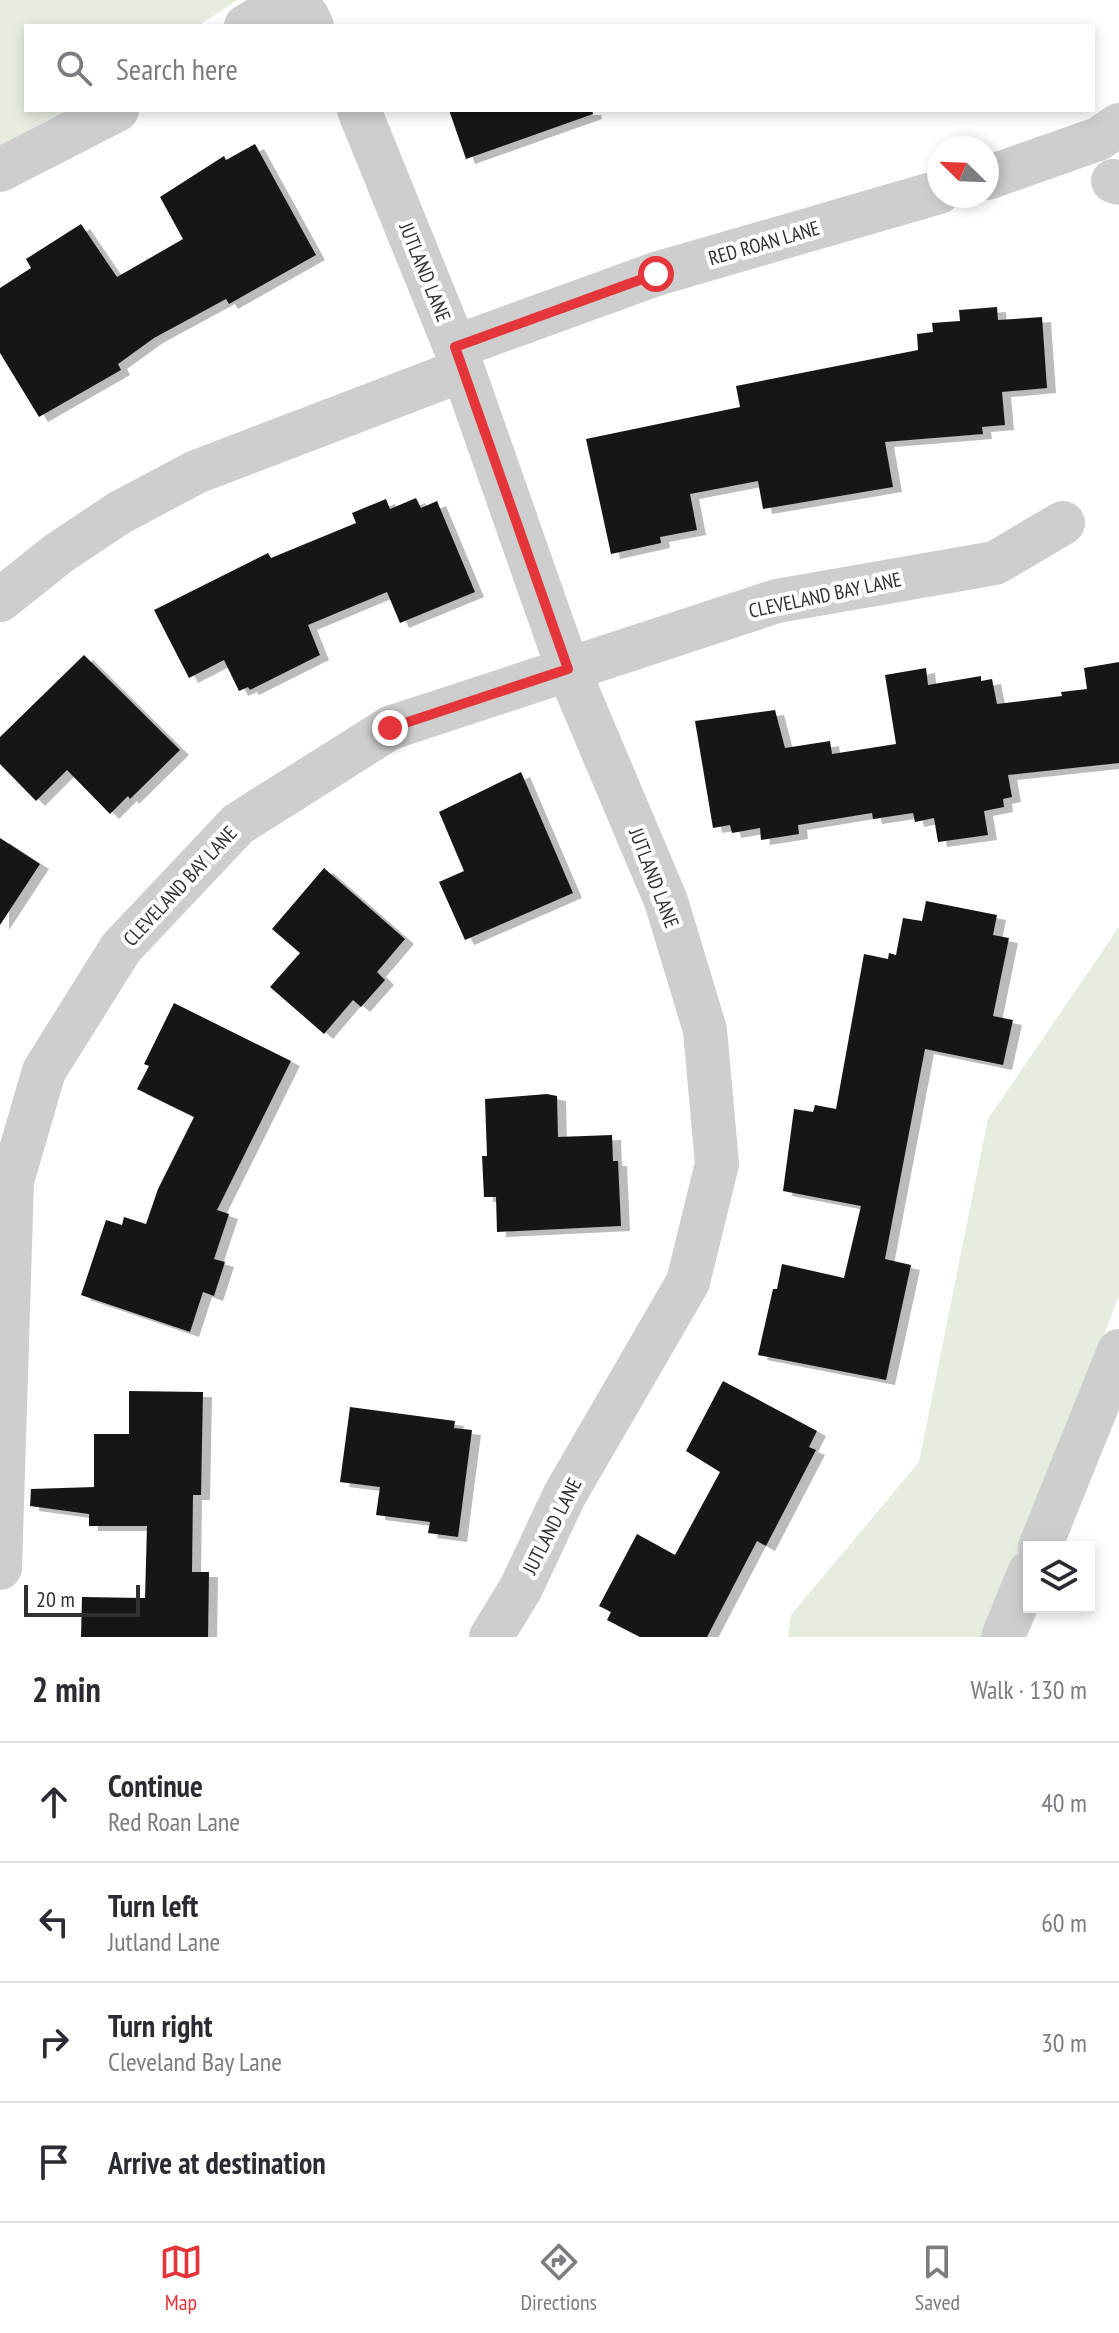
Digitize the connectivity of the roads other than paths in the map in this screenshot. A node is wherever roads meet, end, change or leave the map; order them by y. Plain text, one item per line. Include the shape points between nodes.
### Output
1 (310, 21) edge
2 (249, 24) edge
3 (113, 112) edge
4 (360, 112) edge
5 (1119, 125) edge
6 (0, 170) edge
7 (999, 174) edge
8 (927, 195) edge
9 (459, 359) junction
10 (1063, 523) dead end
11 (0, 600) edge
12 (568, 669) junction
13 (1119, 1351) edge
14 (1042, 1541) edge
15 (0, 1568) edge
16 (1023, 1588) edge
17 (491, 1637) edge
18 (1003, 1637) edge

1 - 2 street
3 - 6 street
4 - 9 street, JUTLAND LANE
5 - 7 street via 1098,139
8 - 9 street, RED ROAN LANE via 656,274
9 - 11 street, RED ROAN LANE via 196,472 119,513
9 - 12 street, JUTLAND LANE
10 - 12 street, CLEVELAND BAY LANE via 995,563 777,601
12 - 15 street, CLEVELAND BAY LANE via 390,728 238,824 121,948 44,1071 12,1181
12 - 17 street, JUTLAND LANE via 666,901 705,1030 717,1164 688,1282 564,1496 521,1588
13 - 14 street
16 - 18 street

